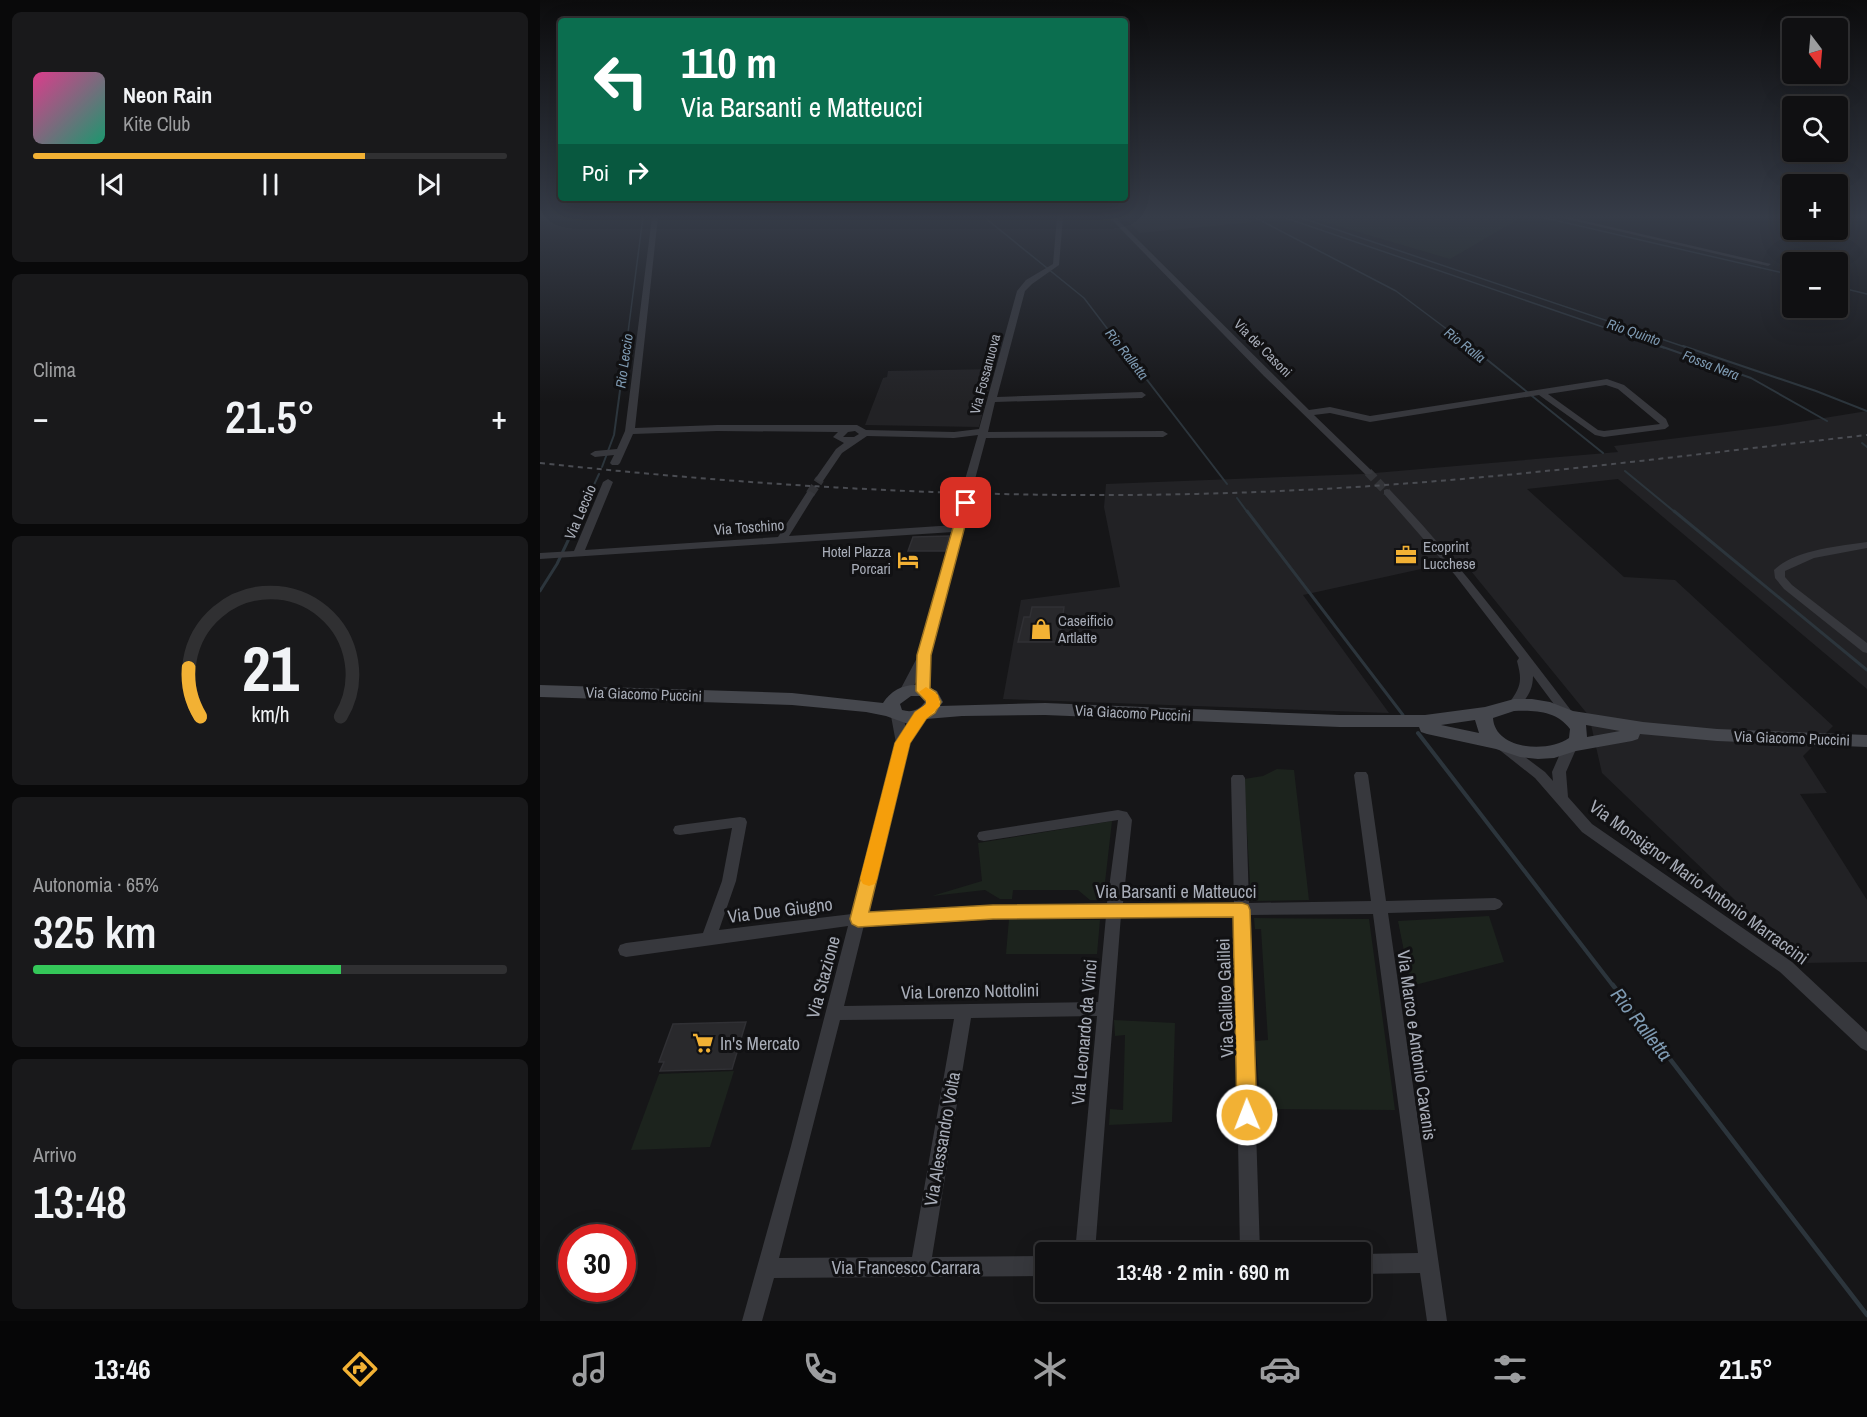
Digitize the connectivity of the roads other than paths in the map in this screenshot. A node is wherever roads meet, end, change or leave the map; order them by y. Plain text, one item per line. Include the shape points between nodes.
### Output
1 (648, 279) edge
2 (1034, 279) edge
3 (1174, 279) edge
4 (1540, 393) junction
5 (1142, 395) dead end
6 (991, 400) junction
7 (1308, 413) junction
8 (818, 429) junction
9 (849, 429) junction
10 (630, 431) junction
11 (1163, 434) dead end
12 (983, 435) junction
13 (840, 436) junction
14 (860, 437) junction
15 (838, 451) junction
16 (620, 452) junction
17 (598, 454) dead end
18 (615, 464) dead end
19 (1368, 472) tunnel mouth
20 (820, 479) tunnel mouth
21 (608, 482) dead end
22 (969, 483) dead end
23 (1387, 492) tunnel mouth
24 (810, 494) tunnel mouth
25 (966, 503) dead end
26 (960, 528) junction
27 (782, 539) junction
28 (1867, 545) edge
29 (578, 554) junction
30 (540, 556) edge
31 (1867, 649) edge
32 (1521, 654) junction
33 (540, 691) edge
34 (915, 693) junction
35 (792, 699) junction
36 (1514, 705) junction
37 (1045, 709) junction
38 (1486, 713) junction
39 (895, 714) junction
40 (923, 714) junction
41 (1569, 716) junction
42 (1340, 721) junction
43 (1717, 735) junction
44 (1867, 741) edge
45 (903, 743) junction
46 (1498, 744) junction
47 (1573, 746) junction
48 (1361, 775) dead end
49 (1238, 778) dead end
50 (1562, 800) junction
51 (680, 830) dead end
52 (984, 836) dead end
53 (1495, 904) dead end
54 (1114, 910) junction
55 (1242, 910) junction
56 (1378, 910) junction
57 (858, 919) junction
58 (708, 939) junction
59 (626, 950) dead end
60 (1106, 1009) junction
61 (964, 1011) junction
62 (834, 1013) junction
63 (1867, 1043) edge
64 (1086, 1242) edge
65 (1250, 1242) edge
66 (1428, 1263) junction
67 (1371, 1264) edge
68 (1035, 1266) edge
69 (920, 1267) junction
70 (766, 1268) junction
71 (752, 1321) edge
72 (1437, 1321) edge

1 - 10 street
2 - 6 street, Via Fossanuova via 1021,291
3 - 7 street, Via de' Casoni
4 - 4 street via 1597,383 1614,384 1664,421 1665,426 1594,432
4 - 7 street via 1370,419 1340,411
5 - 6 street
6 - 12 street, Via Fossanuova
7 - 19 street, Via de' Casoni
8 - 9 street
8 - 10 street
8 - 13 street
9 - 13 street
9 - 14 street via 857,428
10 - 16 street
11 - 12 street
12 - 14 street
12 - 22 street, Via Fossanuova
13 - 14 street
13 - 15 street
14 - 15 street
15 - 20 street
16 - 17 street
16 - 18 street
21 - 29 street, Via Leccio
23 - 32 street via 1450,561
24 - 27 street
25 - 26 street
26 - 27 street, Via Toschino
26 - 34 street
27 - 29 street, Via Toschino
28 - 31 street via 1825,552 1779,570 1780,579 1788,587
29 - 30 street, Via Toschino
32 - 36 street via 1527,689
32 - 41 street
33 - 35 main road, Via Giacomo Puccini
34 - 35 main road
34 - 37 main road
34 - 39 main road via 893,700
34 - 40 main road via 934,702
35 - 39 main road, Via Giacomo Puccini via 866,706
36 - 38 main road, Via Giacomo Puccini
36 - 41 main road, Via Giacomo Puccini via 1543,707
37 - 40 main road, Via Giacomo Puccini
37 - 42 main road, Via Giacomo Puccini
38 - 42 main road, Via Giacomo Puccini via 1439,721
38 - 46 main road via 1483,726
39 - 40 main road, Via Giacomo Puccini via 908,718
39 - 45 street
40 - 45 street, Via Stazione
41 - 43 main road, Via Giacomo Puccini via 1636,729
41 - 47 main road via 1580,733
42 - 46 main road, Via Giacomo Puccini via 1444,731
43 - 44 main road, Via Giacomo Puccini
43 - 47 main road, Via Giacomo Puccini via 1632,735
45 - 57 street, Via Stazione
46 - 47 main road, Via Giacomo Puccini via 1541,753
46 - 50 street, Via Monsignor Mario Antonio Marraccini via 1531,767
47 - 50 street via 1559,772
48 - 56 street, Via Marco e Antonio Cavanis
49 - 55 street, Via Galileo Galilei
50 - 63 street, Via Monsignor Mario Antonio Marraccini via 1603,841 1786,968
51 - 58 street, Via Due Giugno via 740,822 729,881
52 - 54 street, Via Leonardo da Vinci via 1122,816 1125,820
53 - 56 street, Via Barsanti e Matteucci
54 - 55 street, Via Barsanti e Matteucci
54 - 57 street, Via Barsanti e Matteucci
54 - 60 street, Via Leonardo da Vinci
55 - 56 street, Via Barsanti e Matteucci
55 - 65 street, Via Galileo Galilei
56 - 66 street, Via Marco e Antonio Cavanis
57 - 58 street, Via Due Giugno
57 - 62 street, Via Stazione
58 - 59 street, Via Due Giugno
60 - 61 street, Via Lorenzo Nottolini
60 - 64 street, Via Leonardo da Vinci
61 - 62 street, Via Lorenzo Nottolini
61 - 69 street, Via Alessandro Volta
62 - 70 street, Via Stazione
66 - 67 street
66 - 72 street, Via Marco e Antonio Cavanis
68 - 69 street, Via Francesco Carrara
69 - 70 street, Via Francesco Carrara
70 - 71 street, Via Stazione

